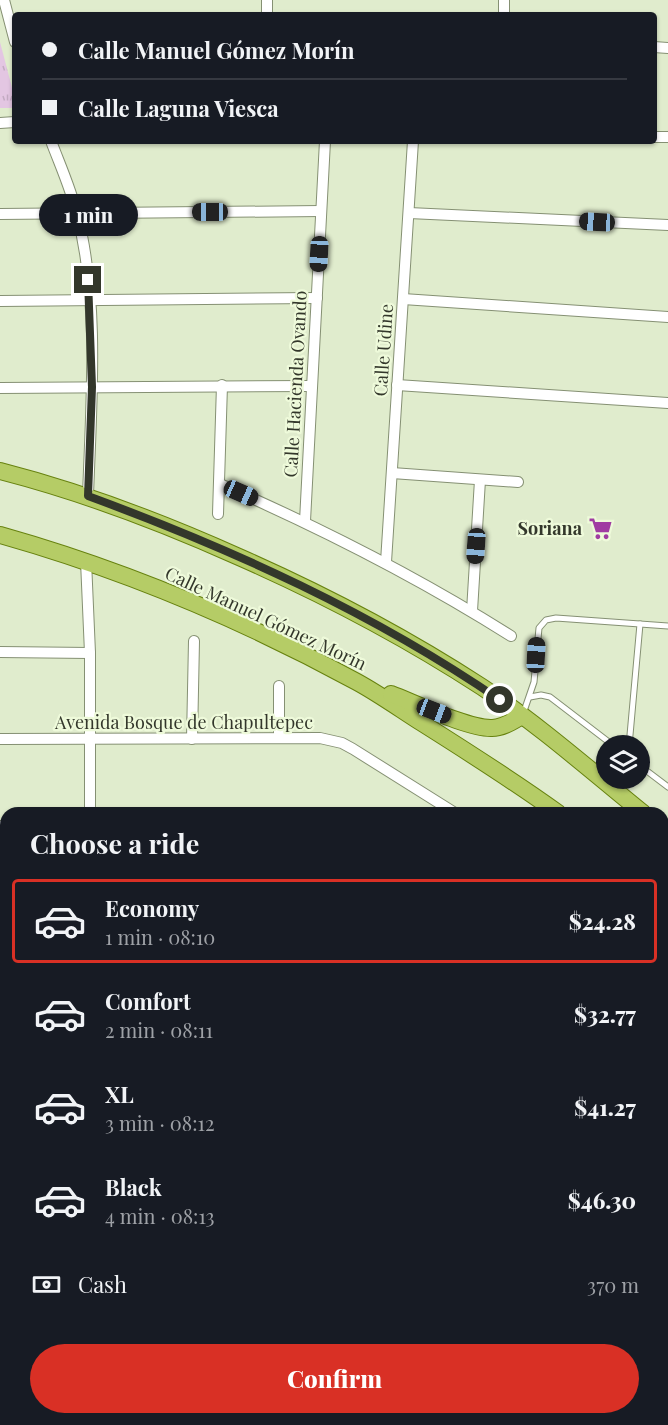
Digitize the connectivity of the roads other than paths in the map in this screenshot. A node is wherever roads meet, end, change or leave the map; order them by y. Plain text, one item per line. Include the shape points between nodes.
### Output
1 (4, 0) edge
2 (12, 30) edge
3 (52, 144) edge
4 (325, 144) edge
5 (412, 144) edge
6 (321, 211) junction
7 (77, 213) junction
8 (409, 213) junction
9 (0, 214) edge
10 (668, 225) edge
11 (317, 298) junction
12 (403, 299) junction
13 (90, 300) junction
14 (0, 301) edge
15 (668, 317) edge
16 (222, 385) junction
17 (397, 385) junction
18 (311, 386) junction
19 (92, 387) junction
20 (0, 388) edge
21 (668, 403) edge
22 (0, 471) edge
23 (392, 473) junction
24 (480, 480) junction
25 (518, 482) dead end
26 (220, 484) junction
27 (88, 496) junction
28 (218, 514) dead end
29 (304, 521) junction
30 (0, 535) edge
31 (86, 561) junction
32 (386, 562) junction
33 (472, 611) junction
34 (640, 624) junction
35 (668, 626) edge
36 (511, 636) dead end
37 (194, 641) dead end
38 (0, 652) edge
39 (90, 653) junction
40 (359, 683) junction
41 (279, 686) dead end
42 (530, 697) junction
43 (522, 716) junction
44 (600, 735) edge
45 (631, 735) edge
46 (279, 737) junction
47 (192, 738) junction
48 (0, 739) edge
49 (92, 739) junction
50 (596, 771) edge
51 (650, 773) edge
52 (668, 787) edge
53 (618, 789) edge
54 (90, 807) edge
55 (445, 807) edge
56 (550, 807) edge
57 (637, 807) edge
58 (94, 1425) edge
59 (99, 1425) edge

1 - 2 street
3 - 7 street
4 - 6 street, Calle Hacienda Ovando
5 - 8 street, Calle Udine
6 - 7 street
6 - 11 street, Calle Hacienda Ovando
7 - 9 street
7 - 13 street
8 - 10 street
8 - 12 street, Calle Udine
11 - 13 street
11 - 18 street, Calle Hacienda Ovando
12 - 15 street
12 - 17 street, Calle Udine
13 - 14 street
13 - 19 street
16 - 18 street
16 - 19 street
16 - 26 street
17 - 21 street
17 - 23 street, Calle Udine
18 - 29 street, Calle Hacienda Ovando
19 - 20 street
19 - 27 street
22 - 27 main road
23 - 24 street
23 - 32 street, Calle Udine
24 - 25 street
24 - 33 street
26 - 28 street
26 - 29 street
27 - 43 main road via 208,543 324,597 415,646
29 - 32 street
30 - 31 main road, Calle Manuel Gómez Morín
31 - 39 street
31 - 40 main road, Calle Manuel Gómez Morín via 285,644
32 - 33 street
33 - 36 street
34 - 35 lane
34 - 42 lane via 546,620 539,628
34 - 45 lane
37 - 47 street
38 - 39 street
39 - 49 street
40 - 43 main road via 491,729
40 - 56 main road, Calle Manuel Gómez Morín
41 - 46 street
42 - 43 lane
42 - 44 lane via 550,697
43 - 50 main road
46 - 47 street, Avenida Bosque de Chapultepec
46 - 55 street, Avenida Bosque de Chapultepec via 342,743
47 - 49 street, Avenida Bosque de Chapultepec
48 - 49 street, Avenida Bosque de Chapultepec
49 - 54 street
51 - 52 lane
53 - 57 main road
58 - 59 street

